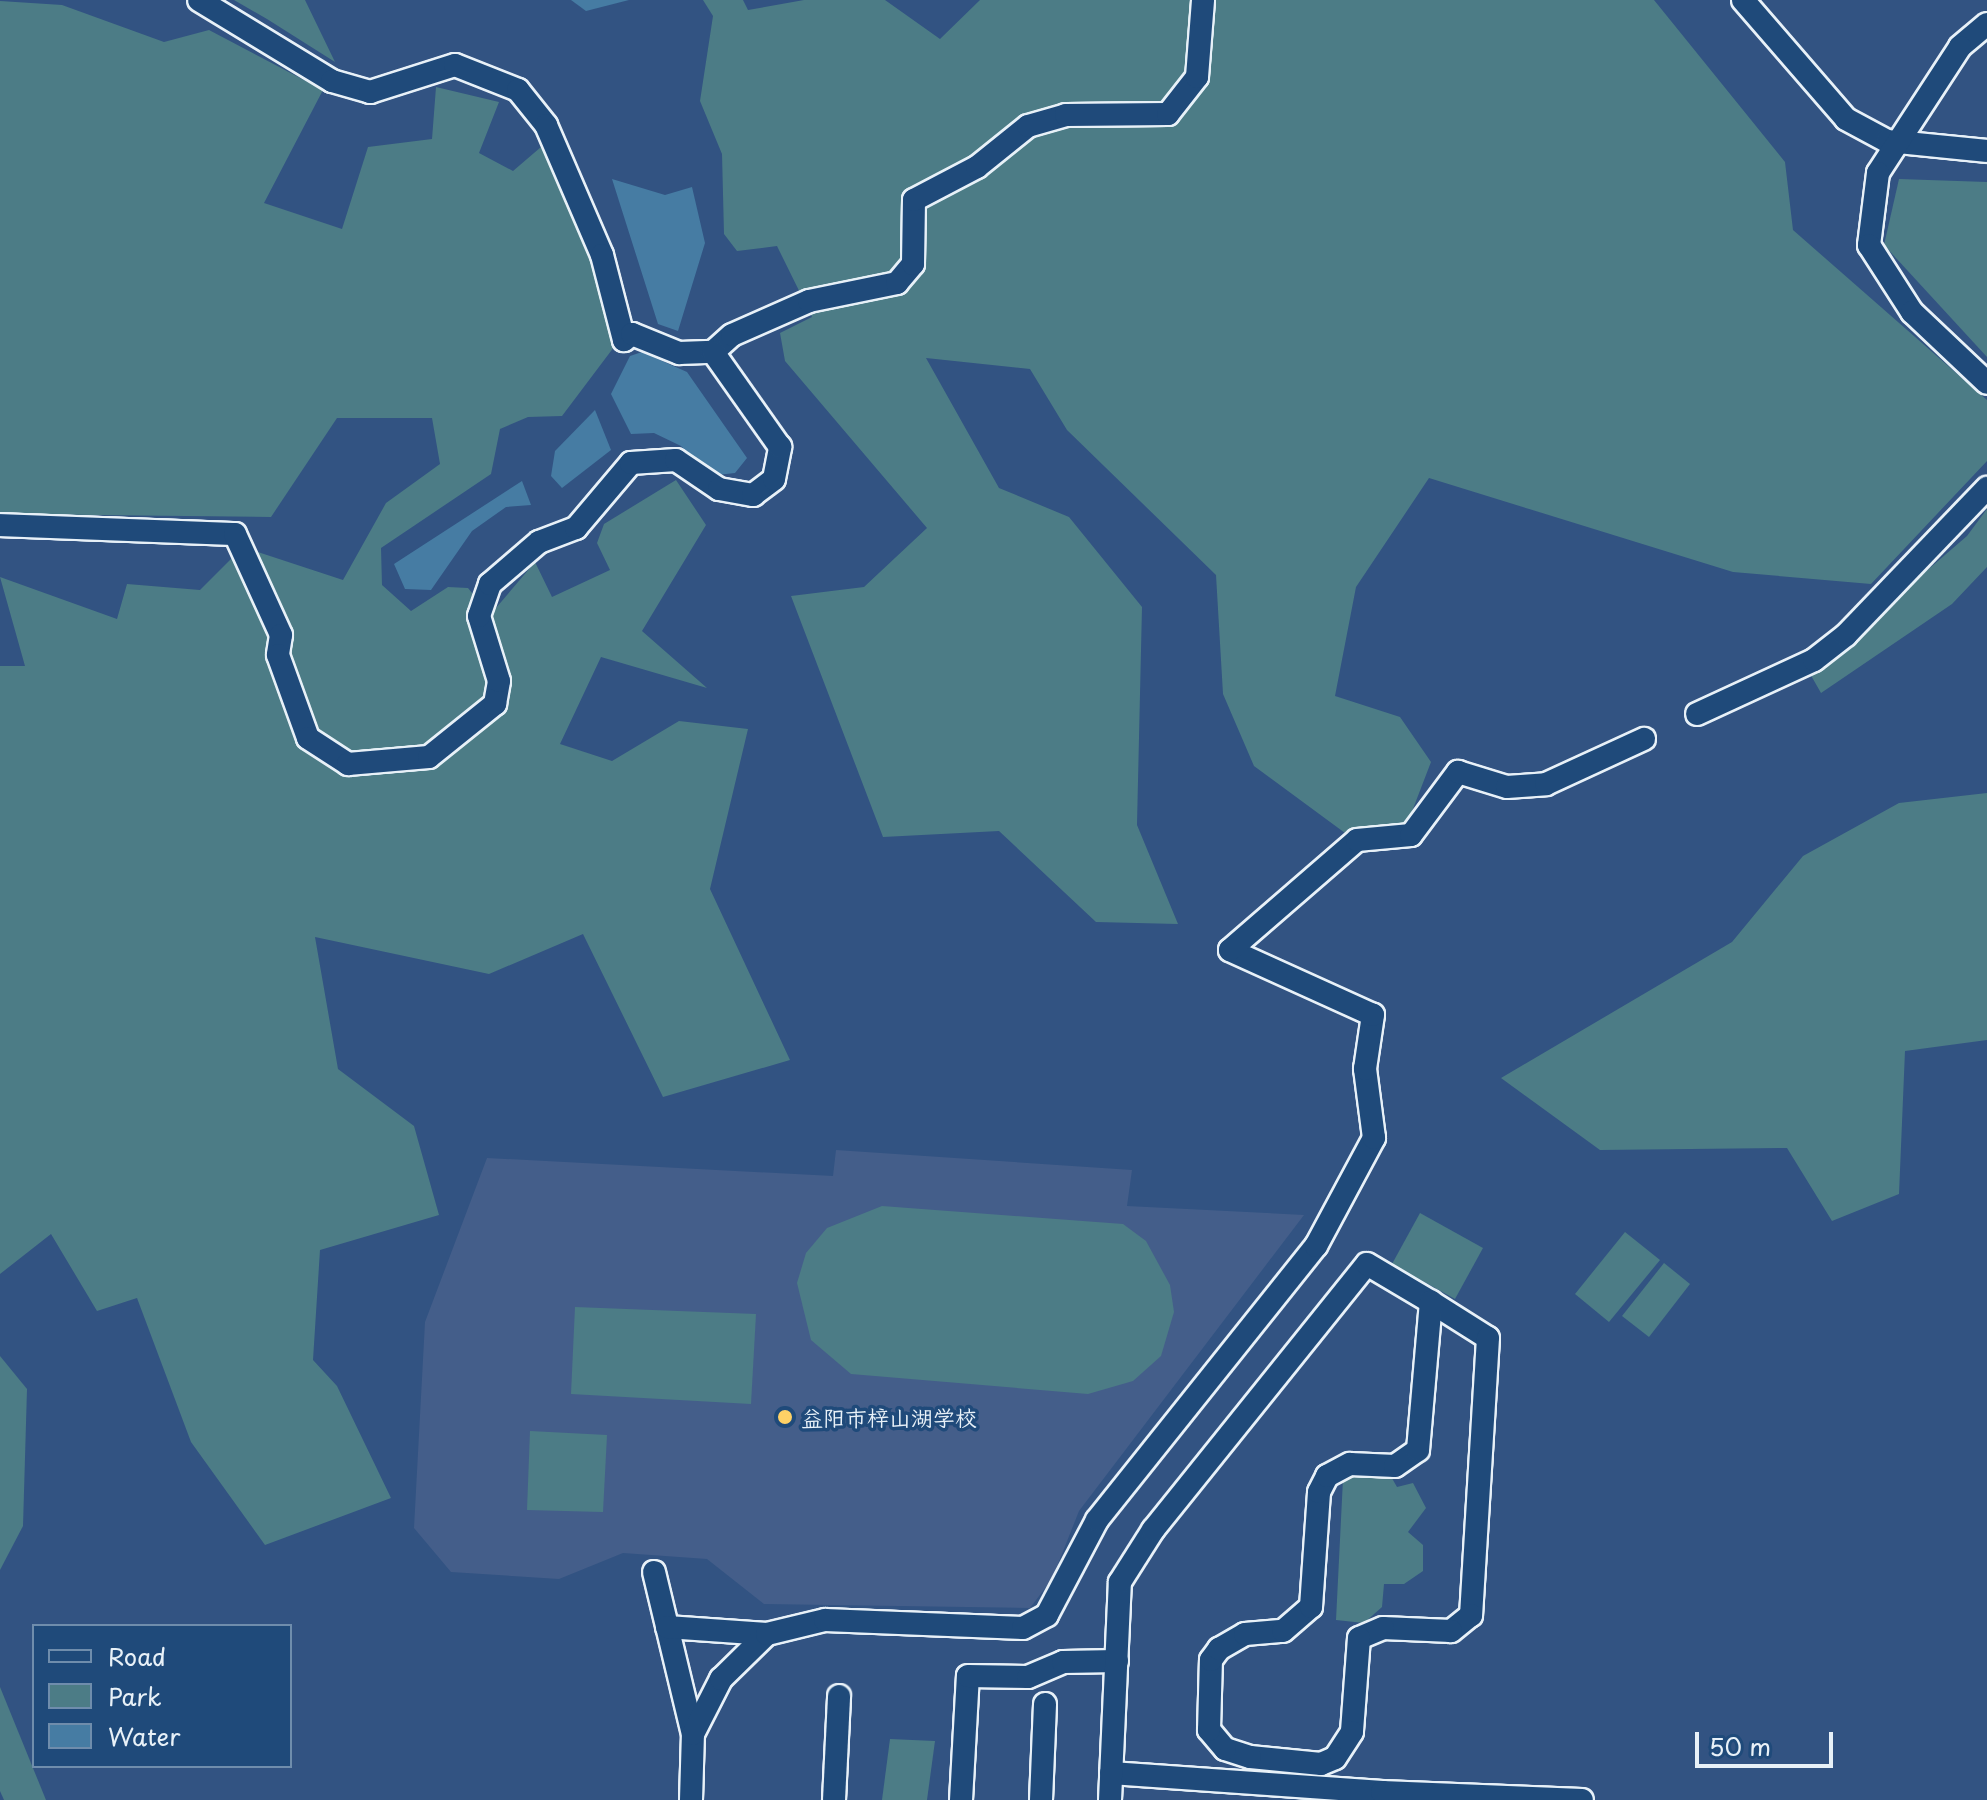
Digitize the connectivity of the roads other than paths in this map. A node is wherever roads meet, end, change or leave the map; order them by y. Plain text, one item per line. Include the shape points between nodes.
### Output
1 (199, 0) edge
2 (1203, 0) edge
3 (1743, 0) edge
4 (1987, 24) edge
5 (1904, 143) junction
6 (1987, 151) edge
7 (713, 352) junction
8 (1987, 383) edge
9 (1987, 488) edge
10 (0, 525) edge
11 (1697, 714) dead end
12 (1644, 739) dead end
13 (1431, 1302) junction
14 (654, 1572) dead end
15 (667, 1627) junction
16 (767, 1634) junction
17 (1117, 1661) junction
18 (839, 1696) dead end
19 (1045, 1704) dead end
20 (693, 1734) junction
21 (1111, 1773) junction
22 (1279, 1793) edge
23 (1382, 1796) edge
24 (691, 1800) edge
25 (834, 1800) edge
26 (961, 1800) edge
27 (1041, 1800) edge
28 (1110, 1800) edge
29 (1582, 1800) edge

1 - 7 street via 332,81 370,92 455,65 518,90 546,125 602,255 624,340 632,334 679,353
2 - 7 street via 1197,77 1168,114 1079,114 1028,126 977,167 914,200 908,221 913,264 897,283 809,301 732,335
3 - 5 street via 1846,119
4 - 5 street via 1960,47
5 - 6 street
5 - 8 street via 1878,173 1869,245 1912,312
7 - 10 street via 780,447 774,479 753,495 719,489 676,460 631,463 576,528 539,542 490,584 479,616 499,681 495,704 429,757 348,764 308,738 278,655 281,635 235,534
9 - 11 street via 1846,635 1814,660
12 - 16 street via 1546,784 1507,787 1458,772 1411,835 1357,840 1230,950 1373,1015 1365,1069 1374,1138 1316,1246 1097,1520 1047,1615 1023,1628 825,1620
13 - 13 street via 1418,1450 1395,1466 1350,1464 1327,1476 1319,1492 1311,1607 1283,1631 1231,1639 1211,1660 1209,1730 1225,1749 1321,1764 1335,1758 1352,1732 1359,1638 1383,1628 1451,1631 1477,1603 1488,1338
13 - 17 street via 1367,1264 1153,1530 1120,1582
14 - 15 street
15 - 16 street
15 - 20 street
16 - 20 street via 721,1679
17 - 21 street
17 - 26 street via 1063,1662 1028,1677 968,1676
18 - 25 street
19 - 27 street
20 - 24 street
21 - 22 street
21 - 28 street
22 - 23 street
23 - 29 street

